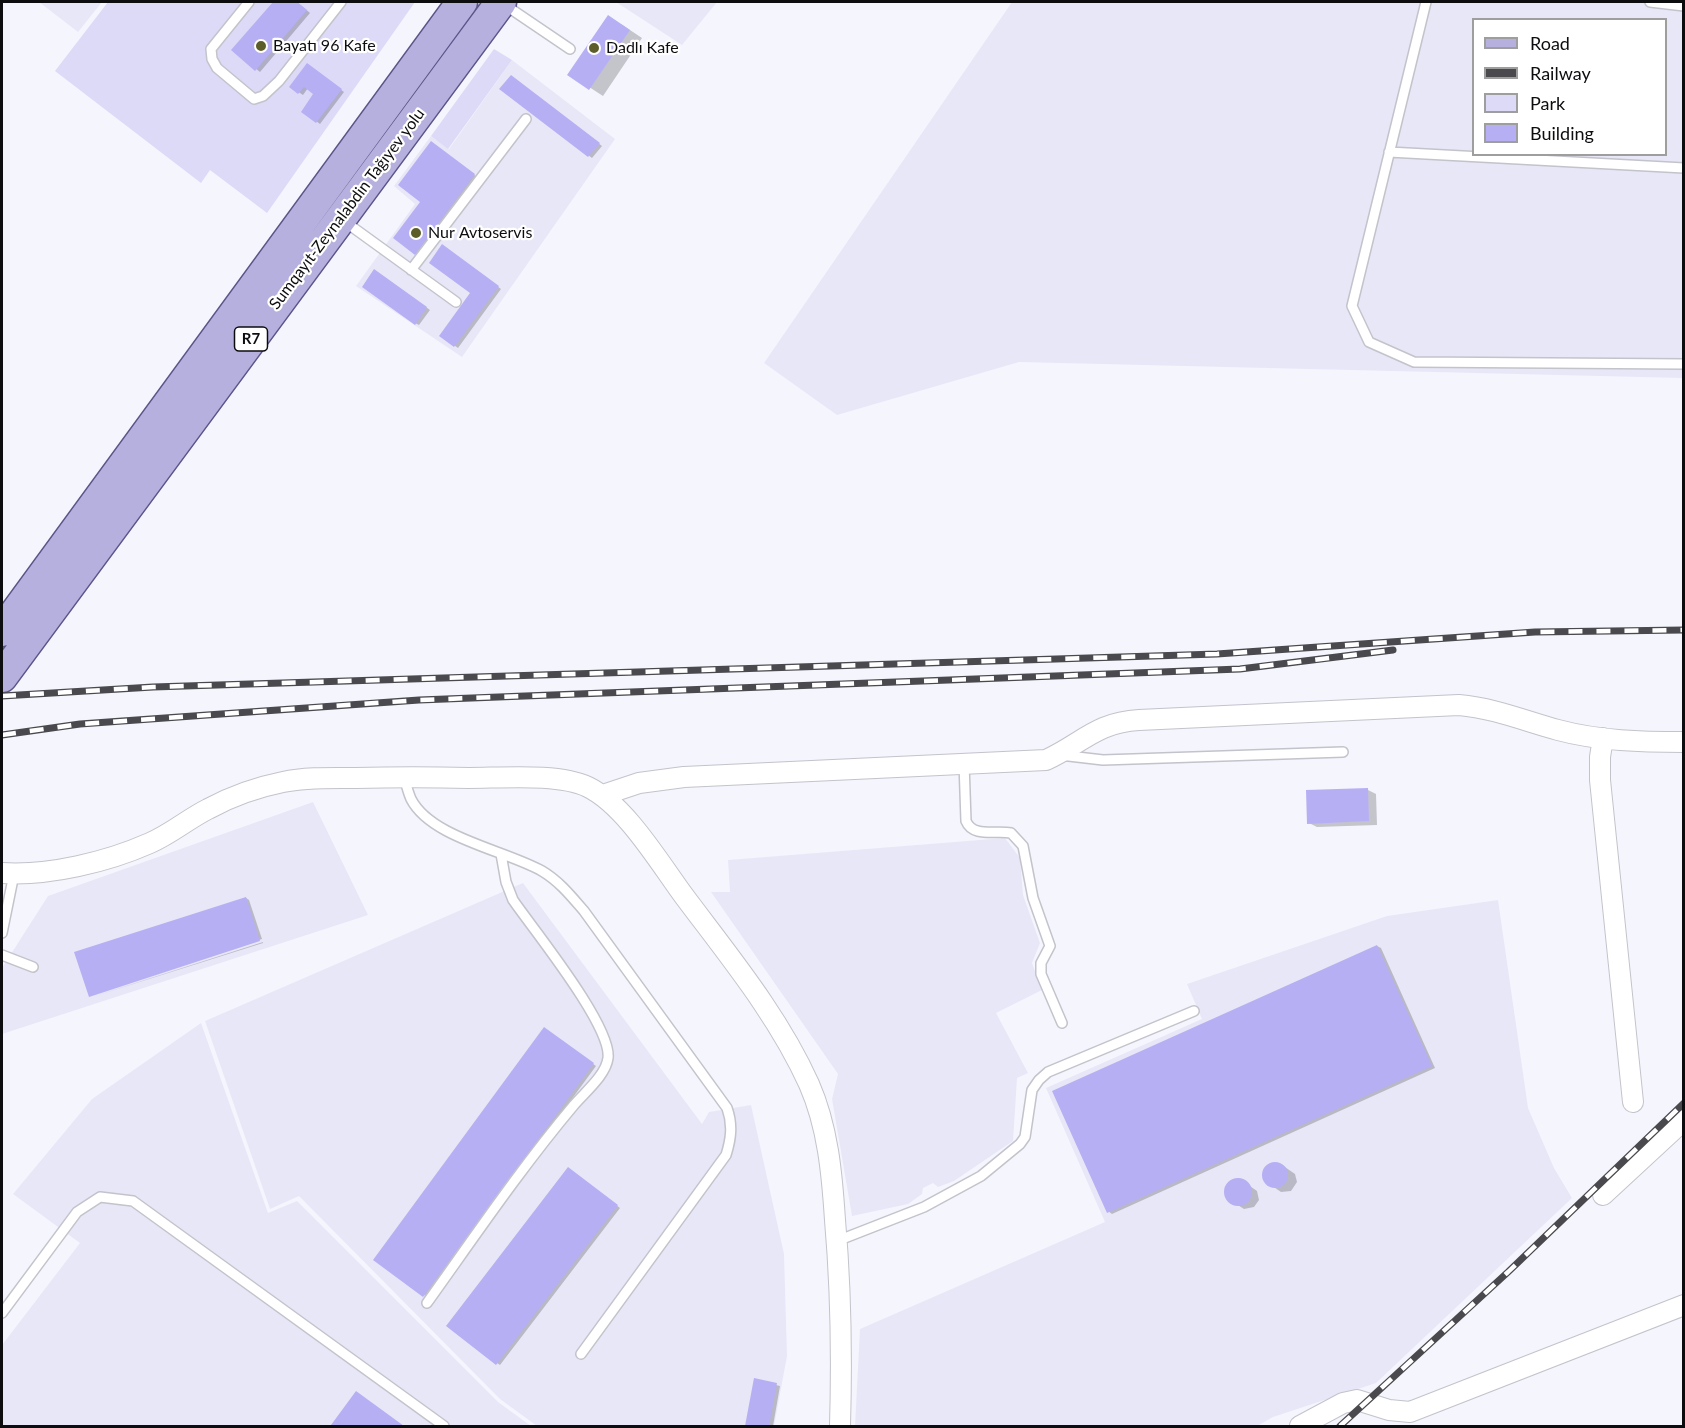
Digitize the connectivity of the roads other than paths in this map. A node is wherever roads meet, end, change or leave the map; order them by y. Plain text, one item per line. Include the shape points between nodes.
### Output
1 (249, 2) edge
2 (341, 2) edge
3 (462, 2) edge
4 (500, 2) edge
5 (1426, 2) edge
6 (1650, 2) edge
7 (1683, 6) edge
8 (570, 49) dead end
9 (526, 118) dead end
10 (1389, 152) junction
11 (1683, 168) edge
12 (340, 218) junction
13 (411, 270) junction
14 (456, 302) dead end
15 (1683, 364) edge
16 (2, 631) edge
17 (2, 677) edge
18 (1603, 738) junction
19 (1683, 742) edge
20 (1343, 752) dead end
21 (1057, 755) junction
22 (964, 763) junction
23 (404, 777) junction
24 (603, 795) junction
25 (501, 854) junction
26 (8, 873) edge
27 (2, 933) edge
28 (2, 955) edge
29 (33, 967) dead end
30 (1194, 1011) dead end
31 (1062, 1023) dead end
32 (1633, 1102) dead end
33 (1683, 1120) edge
34 (1604, 1195) dead end
35 (837, 1241) junction
36 (427, 1303) dead end
37 (1683, 1305) edge
38 (2, 1313) edge
39 (581, 1354) dead end
40 (444, 1426) edge
41 (840, 1426) edge
42 (1300, 1426) edge

1 - 2 lane via 211,49 217,68 254,99 264,96 279,81
3 - 16 main road, Sumqayıt-Zeynalabdin Tağıyev yolu / R7
4 - 8 lane
4 - 12 main road, Sumqayıt-Zeynalabdin Tağıyev yolu / R7
5 - 10 lane
6 - 7 lane
9 - 13 lane
10 - 11 lane
10 - 15 lane via 1352,306 1369,342 1414,362
12 - 13 lane
12 - 17 main road, Sumqayıt-Zeynalabdin Tağıyev yolu / R7
13 - 14 lane
18 - 19 street
18 - 21 street via 1459,705 1122,721 1097,730
18 - 32 street via 1600,780
20 - 21 lane via 1103,760
21 - 22 street via 1028,762
22 - 24 street via 684,777 639,783
22 - 31 lane via 968,826 979,832 1011,833 1023,846 1033,898 1050,946 1041,963 1041,974
23 - 24 street via 556,779 583,784
23 - 25 lane via 412,800 441,828
23 - 26 street via 285,782 210,807 153,842 116,856 86,864
24 - 35 street via 636,831 788,1041 825,1128
25 - 36 lane via 513,900 591,1011 606,1039 608,1058 601,1074 503,1197
25 - 39 lane via 541,870 562,885 727,1108 731,1121 726,1155
26 - 27 lane
28 - 29 lane
30 - 35 lane via 1048,1072 1032,1090 1025,1137 981,1176 924,1207
33 - 34 street
35 - 41 street via 842,1328
37 - 42 street via 1410,1412 1357,1400 1343,1403
38 - 40 lane via 77,1212 100,1197 133,1202

